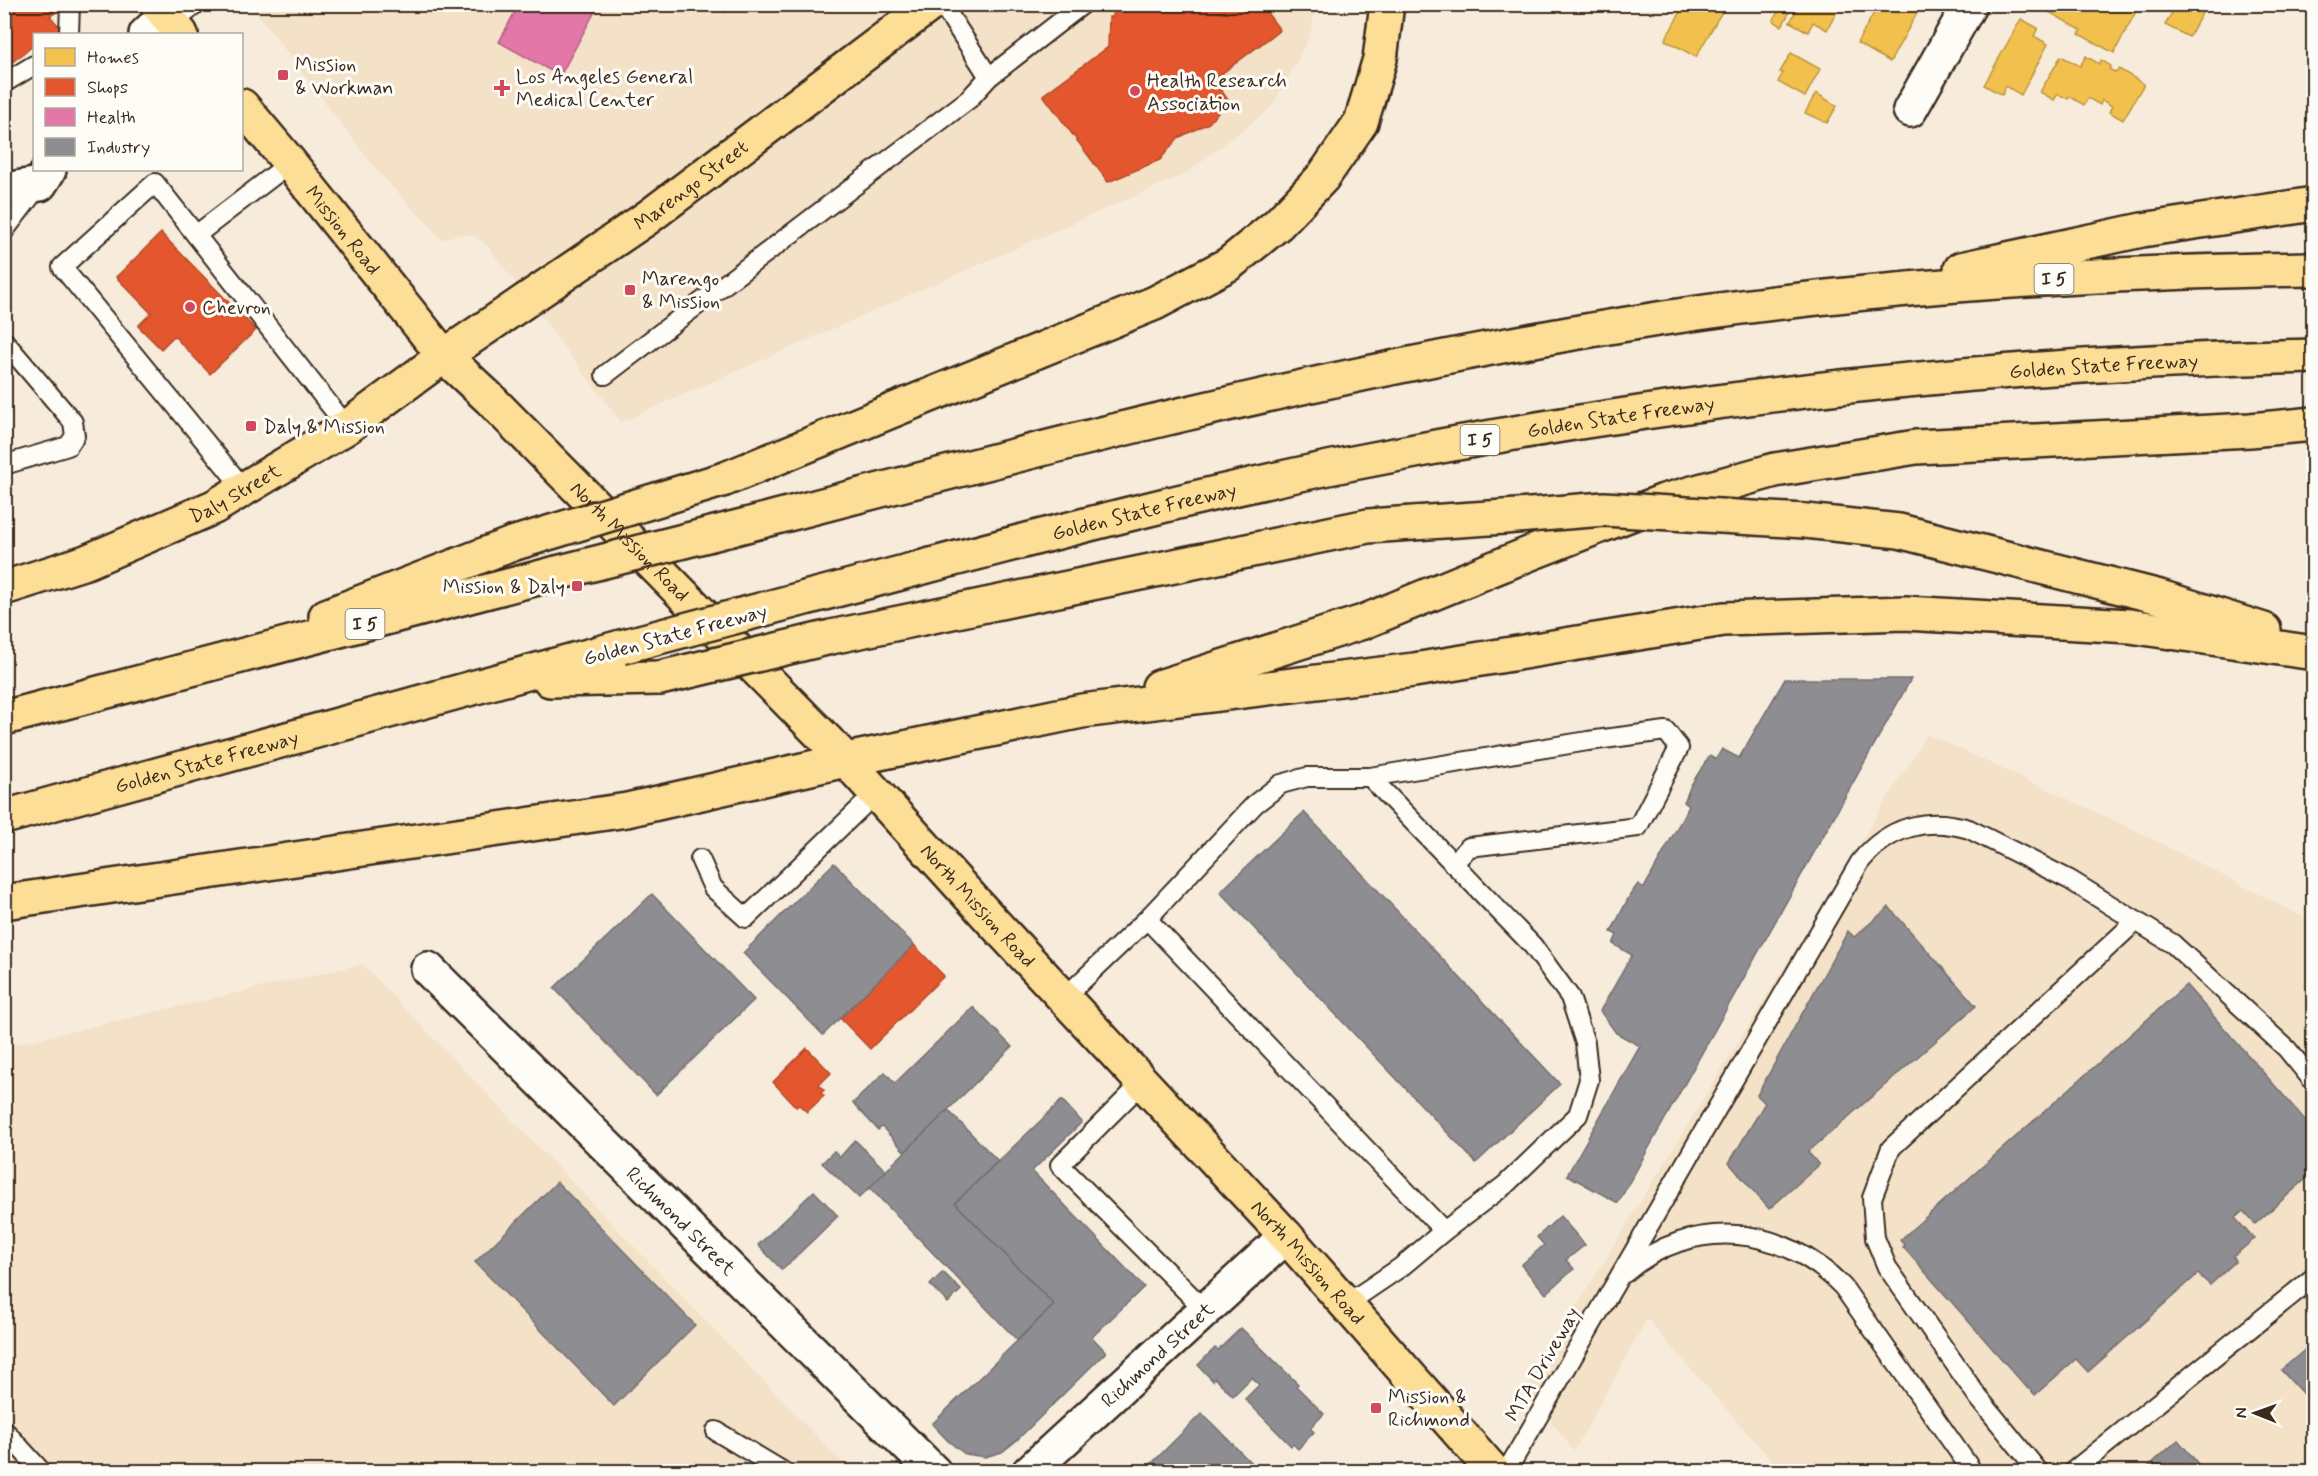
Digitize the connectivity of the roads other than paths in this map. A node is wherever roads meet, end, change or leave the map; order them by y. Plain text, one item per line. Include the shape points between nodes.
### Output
1 (931, 4) edge
2 (942, 4) edge
3 (1083, 4) edge
4 (1387, 4) edge
5 (1970, 4) edge
6 (70, 5) edge
7 (69, 33) edge
8 (33, 66) edge
9 (989, 77) junction
10 (4, 83) edge
11 (243, 107) edge
12 (1910, 110) dead end
13 (290, 163) junction
14 (151, 176) edge
15 (44, 177) edge
16 (4, 190) edge
17 (2298, 206) edge
18 (4, 231) edge
19 (196, 235) junction
20 (2313, 269) edge
21 (1842, 295) junction
22 (4, 341) edge
23 (444, 356) junction
24 (2313, 356) edge
25 (605, 375) dead end
26 (2313, 424) edge
27 (347, 427) junction
28 (4, 465) edge
29 (244, 489) junction
30 (4, 588) edge
31 (2313, 647) edge
32 (2313, 653) edge
33 (172, 675) junction
34 (503, 681) junction
35 (1082, 711) junction
36 (4, 718) edge
37 (846, 760) junction
38 (1370, 777) junction
39 (876, 794) junction
40 (4, 817) edge
41 (700, 859) dead end
42 (1453, 864) junction
43 (4, 902) edge
44 (1147, 919) junction
45 (2136, 921) junction
46 (428, 969) dead end
47 (1064, 998) junction
48 (2313, 1082) edge
49 (1143, 1083) junction
50 (1444, 1231) junction
51 (1286, 1236) junction
52 (2313, 1277) edge
53 (1617, 1280) junction
54 (1345, 1305) junction
55 (1205, 1310) junction
56 (4, 1430) edge
57 (716, 1431) dead end
58 (42, 1472) edge
59 (784, 1472) edge
60 (934, 1472) edge
61 (1029, 1472) edge
62 (1494, 1472) edge
63 (1506, 1472) edge
64 (1973, 1472) edge
65 (2039, 1472) edge
66 (2072, 1472) edge

1 - 23 main road, Marengo Street via 647,218
2 - 9 lane
3 - 9 lane
4 - 33 main road, bridge via 1380,59 1361,122 1323,177 1278,224 1229,264 1155,303 725,479 512,544
5 - 12 street
6 - 7 lane
8 - 10 lane
9 - 25 lane via 969,99
11 - 13 main road, Mission Road
13 - 19 lane
13 - 23 main road, Mission Road
14 - 19 lane
14 - 29 lane via 62,267
15 - 16 street
15 - 18 lane
17 - 21 main road via 2142,230
19 - 27 lane
20 - 21 main road, I 5 via 2072,278
21 - 33 main road, I 5, bridge via 1622,324 1343,377 1031,451
22 - 28 lane via 73,422 75,436 68,446
23 - 27 main road, Daly Street
23 - 37 main road, North Mission Road
24 - 34 main road, Golden State Freeway / I 5, bridge via 2164,361 1862,383 1475,441 1354,463 1147,509
26 - 35 main road via 1916,447 1775,470 1664,501 1363,622
27 - 29 main road, Daly Street
29 - 30 main road, Daly Street via 214,507 86,562
31 - 34 main road, bridge via 2160,597 1899,531 1604,509 1368,526 831,637 660,678
32 - 35 main road via 2130,626 1905,613 1724,619 1414,670
33 - 36 main road, I 5
34 - 40 main road, Golden State Freeway / I 5
35 - 37 main road
37 - 39 main road, North Mission Road
37 - 43 main road via 627,810
38 - 42 lane
38 - 42 lane via 1666,731 1679,748 1638,827 1469,847
38 - 44 lane via 1307,777 1281,784 1255,804
39 - 41 lane via 746,918 713,888
39 - 47 main road, North Mission Road
42 - 50 lane via 1533,946 1570,997 1585,1043 1589,1080 1578,1115 1505,1185
44 - 47 lane
44 - 50 lane
45 - 48 lane, MTA Driveway via 2173,944 2287,1049
45 - 53 lane, MTA Driveway via 2070,880 1970,829 1926,823 1884,839 1860,862
45 - 65 lane via 1891,1148 1872,1198 1875,1238 1887,1267 1978,1397
46 - 60 street, Richmond Street
47 - 49 main road, North Mission Road
49 - 51 main road, North Mission Road
49 - 55 lane via 1060,1165
50 - 54 lane via 1401,1267
51 - 54 main road, North Mission Road
51 - 55 street, Richmond Street
52 - 66 lane
53 - 63 lane, MTA Driveway
53 - 64 lane via 1662,1249 1714,1235 1750,1236 1801,1253 1843,1287
54 - 62 main road, North Mission Road
55 - 61 street, Richmond Street
56 - 58 lane
57 - 59 lane

